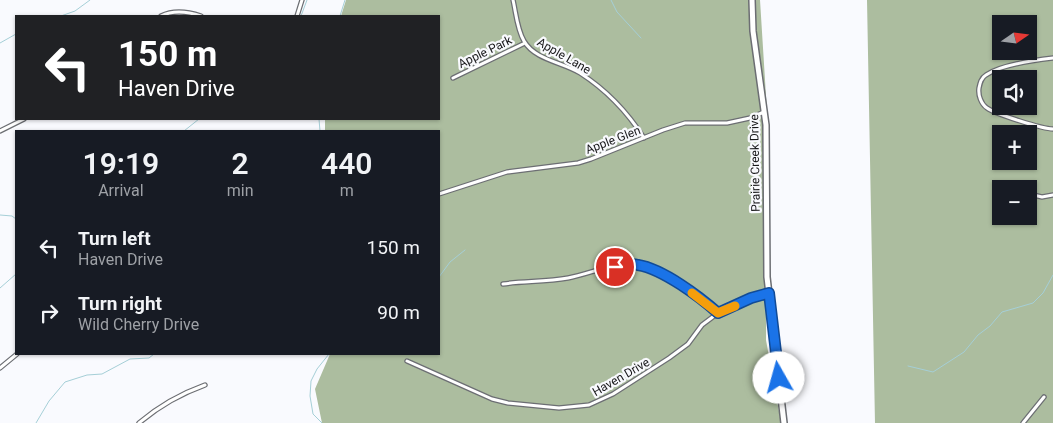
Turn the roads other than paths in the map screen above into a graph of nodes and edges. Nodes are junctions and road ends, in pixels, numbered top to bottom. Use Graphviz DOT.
graph roads {
  1 [pos="302,0"];
  2 [pos="513,0"];
  3 [pos="752,0"];
  4 [pos="164,15"];
  5 [pos="199,15"];
  6 [pos="297,15"];
  7 [pos="525,43"];
  8 [pos="1053,58"];
  9 [pos="453,78"];
  10 [pos="764,111"];
  11 [pos="22,120"];
  12 [pos="1053,129"];
  13 [pos="0,131"];
  14 [pos="644,138"];
  15 [pos="440,194"];
  16 [pos="1037,196"];
  17 [pos="1053,196"];
  18 [pos="503,284"];
  19 [pos="769,293"];
  20 [pos="718,313"];
  21 [pos="16,355"];
  22 [pos="407,361"];
  23 [pos="0,368"];
  24 [pos="204,385"];
  25 [pos="1044,397"];
  26 [pos="139,423"];
  27 [pos="784,423"];
  28 [pos="1023,423"];
  1 -- 6 [label="street"];
  2 -- 7 [label="street, Apple Lane"];
  3 -- 10 [label="main road, Prairie Creek Drive"];
  4 -- 5 [label="street"];
  7 -- 9 [label="street, Apple Park"];
  7 -- 14 [label="street, Apple Lane"];
  8 -- 12 [label="street"];
  10 -- 14 [label="street, Apple Glen"];
  10 -- 19 [label="main road, Prairie Creek Drive"];
  11 -- 13 [label="street"];
  14 -- 15 [label="street, Apple Glen"];
  16 -- 17 [label="street"];
  18 -- 20 [label="street"];
  19 -- 20 [label="street, Haven Drive"];
  19 -- 27 [label="main road, Prairie Creek Drive"];
  20 -- 22 [label="street, Haven Drive"];
  21 -- 23 [label="street"];
  24 -- 26 [label="street"];
  25 -- 28 [label="street"];
}
